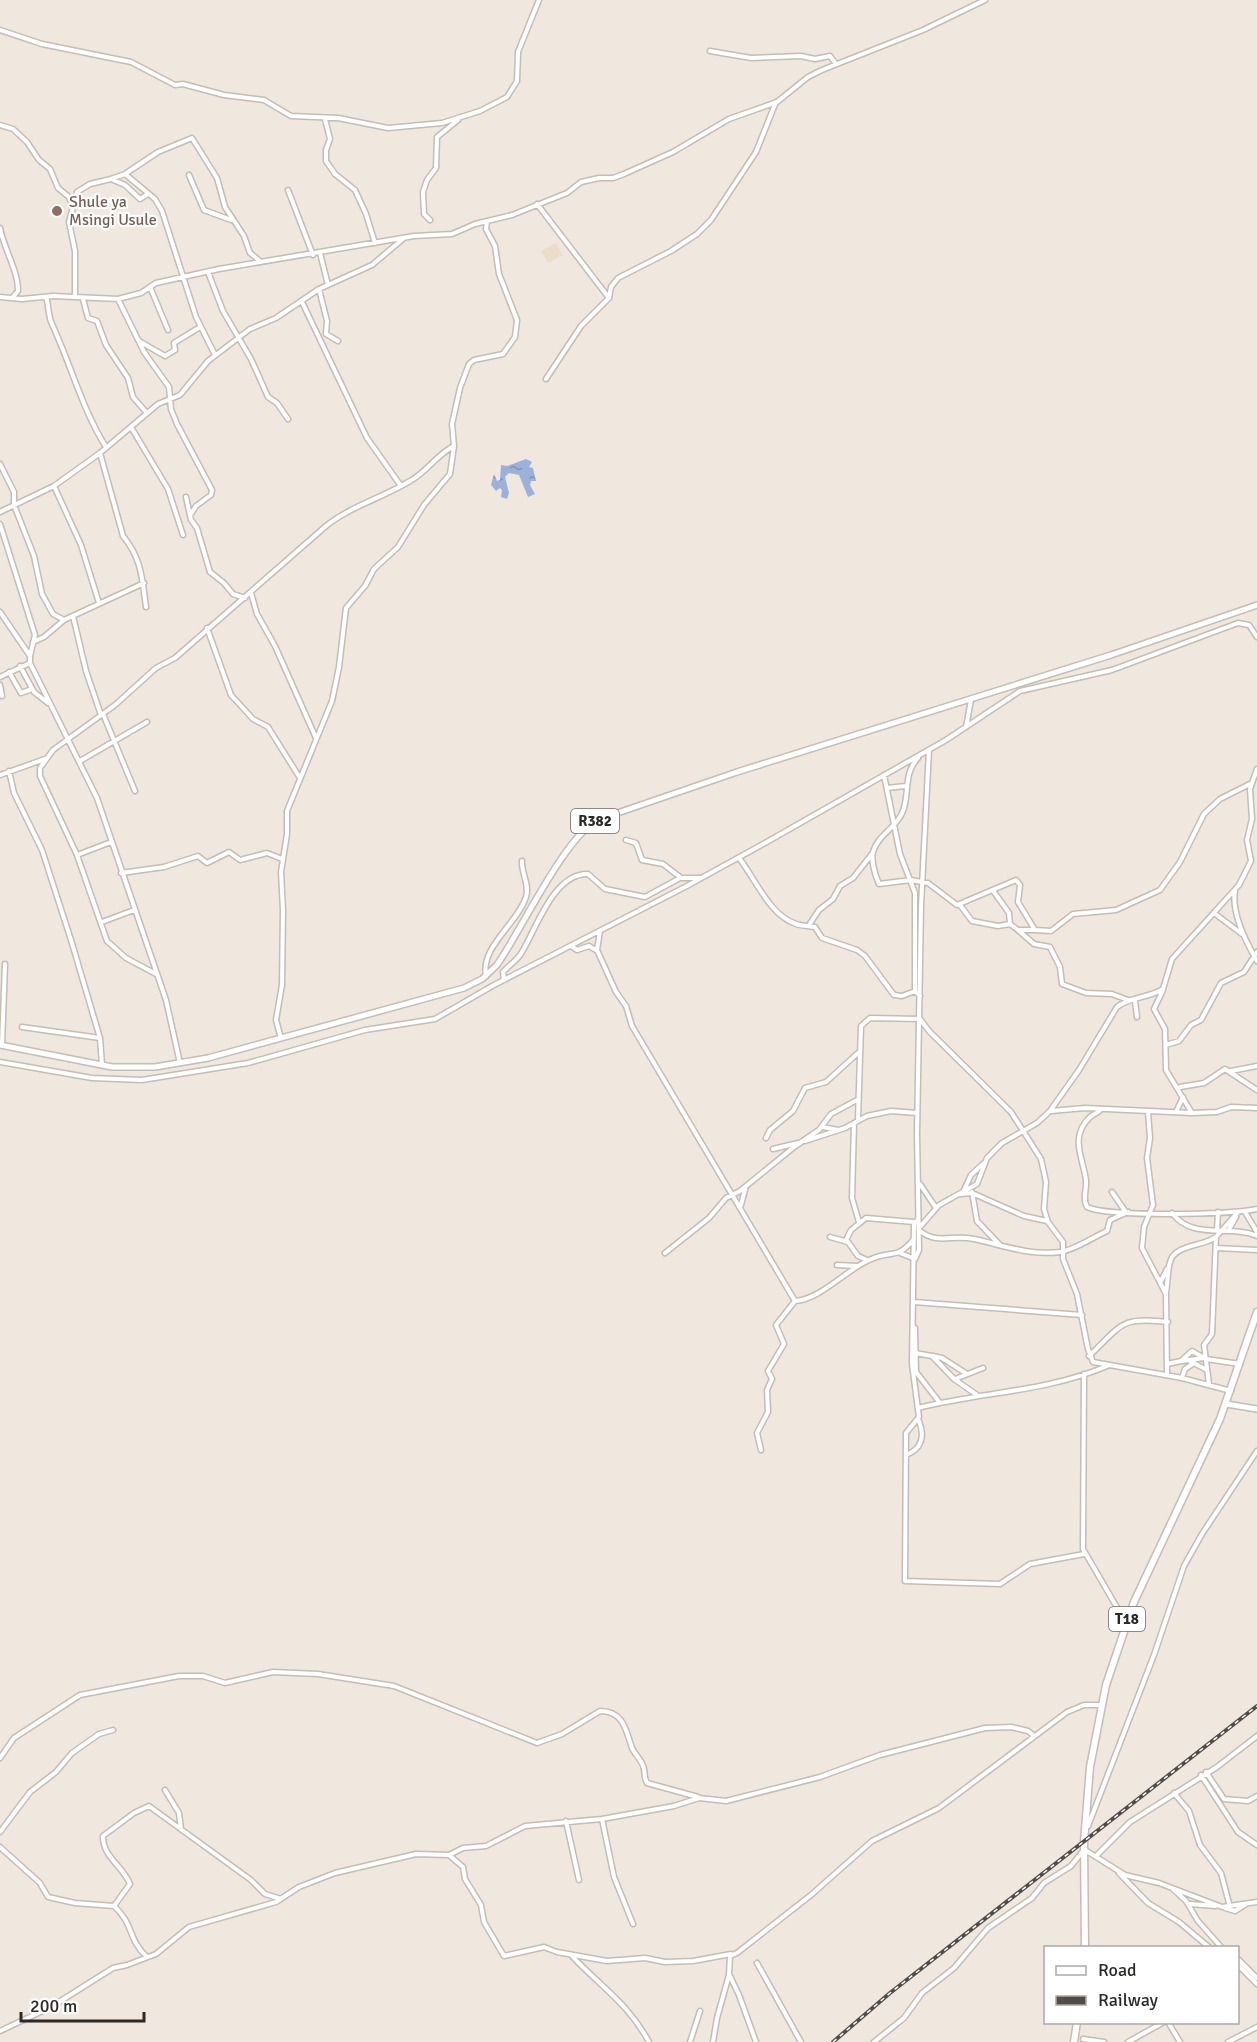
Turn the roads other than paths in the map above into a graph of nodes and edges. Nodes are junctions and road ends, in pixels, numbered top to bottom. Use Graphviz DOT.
graph roads {
  1 [pos="539,0"];
  2 [pos="986,0"];
  3 [pos="0,30"];
  4 [pos="710,51"];
  5 [pos="836,64"];
  6 [pos="777,102"];
  7 [pos="461,117"];
  8 [pos="325,119"];
  9 [pos="0,125"];
  10 [pos="125,174"];
  11 [pos="189,175"];
  12 [pos="111,179"];
  13 [pos="288,190"];
  14 [pos="148,194"];
  15 [pos="537,204"];
  16 [pos="72,206"];
  17 [pos="232,220"];
  18 [pos="430,220"];
  19 [pos="487,221"];
  20 [pos="0,228"];
  21 [pos="405,238"];
  22 [pos="375,243"];
  23 [pos="320,253"];
  24 [pos="313,255"];
  25 [pos="261,261"];
  26 [pos="208,272"];
  27 [pos="185,278"];
  28 [pos="328,285"];
  29 [pos="150,287"];
  30 [pos="319,289"];
  31 [pos="0,297"];
  32 [pos="46,297"];
  33 [pos="75,297"];
  34 [pos="12,298"];
  35 [pos="609,298"];
  36 [pos="118,299"];
  37 [pos="83,300"];
  38 [pos="302,302"];
  39 [pos="200,327"];
  40 [pos="168,330"];
  41 [pos="238,339"];
  42 [pos="138,340"];
  43 [pos="338,341"];
  44 [pos="215,355"];
  45 [pos="546,379"];
  46 [pos="171,400"];
  47 [pos="146,412"];
  48 [pos="288,419"];
  49 [pos="130,428"];
  50 [pos="454,446"];
  51 [pos="106,447"];
  52 [pos="100,453"];
  53 [pos="0,464"];
  54 [pos="54,486"];
  55 [pos="401,486"];
  56 [pos="186,497"];
  57 [pos="14,505"];
  58 [pos="0,512"];
  59 [pos="190,514"];
  60 [pos="0,524"];
  61 [pos="183,535"];
  62 [pos="144,583"];
  63 [pos="251,592"];
  64 [pos="244,598"];
  65 [pos="99,603"];
  66 [pos="1256,604"];
  67 [pos="146,607"];
  68 [pos="0,612"];
  69 [pos="73,616"];
  70 [pos="64,620"];
  71 [pos="207,628"];
  72 [pos="1257,637"];
  73 [pos="33,642"];
  74 [pos="30,656"];
  75 [pos="30,663"];
  76 [pos="20,666"];
  77 [pos="9,672"];
  78 [pos="0,677"];
  79 [pos="0,685"];
  80 [pos="32,689"];
  81 [pos="2,696"];
  82 [pos="971,699"];
  83 [pos="49,704"];
  84 [pos="102,714"];
  85 [pos="147,722"];
  86 [pos="966,727"];
  87 [pos="316,738"];
  88 [pos="67,739"];
  89 [pos="115,742"];
  90 [pos="929,750"];
  91 [pos="921,754"];
  92 [pos="46,759"];
  93 [pos="80,761"];
  94 [pos="1257,769"];
  95 [pos="9,771"];
  96 [pos="0,775"];
  97 [pos="884,775"];
  98 [pos="300,778"];
  99 [pos="1250,784"];
  100 [pos="906,786"];
  101 [pos="887,788"];
  102 [pos="135,791"];
  103 [pos="895,824"];
  104 [pos="626,840"];
  105 [pos="111,842"];
  106 [pos="873,853"];
  107 [pos="77,855"];
  108 [pos="739,858"];
  109 [pos="282,859"];
  110 [pos="522,861"];
  111 [pos="121,873"];
  112 [pos="680,878"];
  113 [pos="702,878"];
  114 [pos="911,880"];
  115 [pos="922,881"];
  116 [pos="1239,885"];
  117 [pos="994,892"];
  118 [pos="960,905"];
  119 [pos="134,910"];
  120 [pos="1214,913"];
  121 [pos="102,922"];
  122 [pos="1010,924"];
  123 [pos="809,926"];
  124 [pos="600,930"];
  125 [pos="1018,930"];
  126 [pos="1035,930"];
  127 [pos="1244,935"];
  128 [pos="571,946"];
  129 [pos="597,950"];
  130 [pos="1256,956"];
  131 [pos="5,964"];
  132 [pos="156,974"];
  133 [pos="486,976"];
  134 [pos="504,980"];
  135 [pos="1163,989"];
  136 [pos="915,991"];
  137 [pos="921,997"];
  138 [pos="1129,1001"];
  139 [pos="1135,1001"];
  140 [pos="1137,1017"];
  141 [pos="920,1019"];
  142 [pos="1,1023"];
  143 [pos="22,1027"];
  144 [pos="100,1038"];
  145 [pos="282,1039"];
  146 [pos="1,1045"];
  147 [pos="1166,1045"];
  148 [pos="858,1052"];
  149 [pos="0,1062"];
  150 [pos="180,1064"];
  151 [pos="102,1065"];
  152 [pos="1257,1066"];
  153 [pos="1231,1071"];
  154 [pos="1179,1087"];
  155 [pos="1186,1088"];
  156 [pos="1257,1090"];
  157 [pos="1183,1094"];
  158 [pos="858,1100"];
  159 [pos="1257,1108"];
  160 [pos="1101,1109"];
  161 [pos="1050,1111"];
  162 [pos="1148,1112"];
  163 [pos="1176,1112"];
  164 [pos="917,1113"];
  165 [pos="1192,1113"];
  166 [pos="856,1121"];
  167 [pos="823,1127"];
  168 [pos="1022,1130"];
  169 [pos="839,1131"];
  170 [pos="766,1138"];
  171 [pos="800,1143"];
  172 [pos="773,1149"];
  173 [pos="984,1162"];
  174 [pos="918,1181"];
  175 [pos="746,1185"];
  176 [pos="964,1191"];
  177 [pos="971,1191"];
  178 [pos="1112,1192"];
  179 [pos="732,1194"];
  180 [pos="957,1194"];
  181 [pos="740,1205"];
  182 [pos="936,1208"];
  183 [pos="1257,1209"];
  184 [pos="1126,1211"];
  185 [pos="1218,1212"];
  186 [pos="1245,1212"];
  187 [pos="1152,1213"];
  188 [pos="1172,1213"];
  189 [pos="1237,1214"];
  190 [pos="916,1221"];
  191 [pos="859,1222"];
  192 [pos="1048,1222"];
  193 [pos="919,1229"];
  194 [pos="1228,1231"];
  195 [pos="1257,1232"];
  196 [pos="1218,1233"];
  197 [pos="927,1236"];
  198 [pos="1257,1236"];
  199 [pos="830,1237"];
  200 [pos="916,1239"];
  201 [pos="846,1240"];
  202 [pos="999,1245"];
  203 [pos="1216,1248"];
  204 [pos="1257,1250"];
  205 [pos="1063,1252"];
  206 [pos="665,1253"];
  207 [pos="900,1253"];
  208 [pos="915,1259"];
  209 [pos="867,1260"];
  210 [pos="1169,1263"];
  211 [pos="837,1265"];
  212 [pos="858,1266"];
  213 [pos="1161,1281"];
  214 [pos="1166,1294"];
  215 [pos="795,1301"];
  216 [pos="914,1302"];
  217 [pos="1257,1312"];
  218 [pos="1082,1315"];
  219 [pos="913,1319"];
  220 [pos="1168,1322"];
  221 [pos="915,1353"];
  222 [pos="932,1356"];
  223 [pos="1089,1356"];
  224 [pos="1205,1358"];
  225 [pos="1188,1359"];
  226 [pos="1181,1361"];
  227 [pos="1195,1363"];
  228 [pos="1167,1364"];
  229 [pos="1241,1364"];
  230 [pos="1108,1366"];
  231 [pos="982,1368"];
  232 [pos="1207,1370"];
  233 [pos="967,1374"];
  234 [pos="1084,1374"];
  235 [pos="1167,1375"];
  236 [pos="1182,1378"];
  237 [pos="954,1379"];
  238 [pos="1209,1384"];
  239 [pos="1231,1391"];
  240 [pos="978,1396"];
  241 [pos="940,1403"];
  242 [pos="1226,1404"];
  243 [pos="918,1408"];
  244 [pos="1257,1409"];
  245 [pos="919,1420"];
  246 [pos="761,1450"];
  247 [pos="1257,1451"];
  248 [pos="906,1455"];
  249 [pos="1084,1554"];
  250 [pos="1126,1623"];
  251 [pos="1101,1705"];
  252 [pos="112,1730"];
  253 [pos="1033,1735"];
  254 [pos="1257,1736"];
  255 [pos="0,1758"];
  256 [pos="1206,1772"];
  257 [pos="1201,1775"];
  258 [pos="165,1791"];
  259 [pos="1174,1793"];
  260 [pos="1257,1796"];
  261 [pos="699,1797"];
  262 [pos="602,1819"];
  263 [pos="566,1821"];
  264 [pos="181,1829"];
  265 [pos="0,1832"];
  266 [pos="1085,1832"];
  267 [pos="1257,1845"];
  268 [pos="0,1847"];
  269 [pos="1085,1849"];
  270 [pos="449,1854"];
  271 [pos="1096,1857"];
  272 [pos="1116,1870"];
  273 [pos="579,1880"];
  274 [pos="1170,1887"];
  275 [pos="282,1899"];
  276 [pos="1257,1902"];
  277 [pos="1189,1904"];
  278 [pos="1246,1904"];
  279 [pos="114,1906"];
  280 [pos="1221,1906"];
  281 [pos="1230,1907"];
  282 [pos="1257,1908"];
  283 [pos="633,1924"];
  284 [pos="1085,1946"];
  285 [pos="1209,1946"];
  286 [pos="1221,1946"];
  287 [pos="737,1953"];
  288 [pos="572,1955"];
  289 [pos="147,1957"];
  290 [pos="1239,1960"];
  291 [pos="757,1963"];
  292 [pos="1239,1966"];
  293 [pos="729,1975"];
  294 [pos="1256,1981"];
  295 [pos="700,2011"];
  296 [pos="1077,2024"];
  297 [pos="1162,2024"];
  298 [pos="1167,2024"];
  299 [pos="1257,2027"];
  300 [pos="0,2031"];
  301 [pos="1083,2039"];
  302 [pos="649,2042"];
  303 [pos="690,2042"];
  304 [pos="713,2042"];
  305 [pos="756,2042"];
  306 [pos="801,2042"];
  307 [pos="874,2042"];
  308 [pos="1074,2042"];
  309 [pos="1104,2042"];
  310 [pos="1128,2042"];
  311 [pos="1180,2042"];
  312 [pos="1228,2042"];
  1 -- 7 [label="street"];
  2 -- 5 [label="street"];
  3 -- 8 [label="street"];
  4 -- 5 [label="street"];
  5 -- 6 [label="street"];
  6 -- 15 [label="street"];
  6 -- 35 [label="street"];
  7 -- 8 [label="street"];
  7 -- 18 [label="street"];
  8 -- 22 [label="street"];
  9 -- 16 [label="street"];
  10 -- 12 [label="street"];
  10 -- 14 [label="street"];
  10 -- 17 [label="street"];
  11 -- 17 [label="street"];
  12 -- 14 [label="street"];
  12 -- 16 [label="street"];
  13 -- 24 [label="street"];
  14 -- 27 [label="street"];
  15 -- 19 [label="street"];
  15 -- 35 [label="street"];
  16 -- 33 [label="street"];
  17 -- 25 [label="street"];
  19 -- 21 [label="street"];
  19 -- 50 [label="street"];
  20 -- 34 [label="street"];
  21 -- 22 [label="street"];
  21 -- 28 [label="street"];
  22 -- 23 [label="street"];
  23 -- 24 [label="street"];
  23 -- 28 [label="street"];
  24 -- 25 [label="street"];
  25 -- 26 [label="street"];
  26 -- 27 [label="street"];
  26 -- 41 [label="street"];
  27 -- 29 [label="street"];
  27 -- 39 [label="street"];
  28 -- 30 [label="street"];
  29 -- 36 [label="street"];
  29 -- 40 [label="street"];
  30 -- 38 [label="street"];
  30 -- 43 [label="street"];
  31 -- 34 [label="street"];
  32 -- 33 [label="street"];
  32 -- 34 [label="street"];
  32 -- 51 [label="street"];
  33 -- 37 [label="street"];
  35 -- 45 [label="street"];
  36 -- 37 [label="street"];
  36 -- 42 [label="street"];
  37 -- 47 [label="street"];
  38 -- 41 [label="street"];
  38 -- 55 [label="street"];
  39 -- 42 [label="street"];
  39 -- 44 [label="street"];
  41 -- 44 [label="street"];
  41 -- 48 [label="street"];
  42 -- 46 [label="street"];
  44 -- 46 [label="street"];
  46 -- 47 [label="street"];
  46 -- 59 [label="street"];
  47 -- 49 [label="street"];
  49 -- 51 [label="street"];
  49 -- 61 [label="street"];
  50 -- 55 [label="street"];
  50 -- 87 [label="street"];
  51 -- 52 [label="street"];
  52 -- 54 [label="street"];
  52 -- 62 [label="street"];
  53 -- 57 [label="street"];
  54 -- 57 [label="street"];
  54 -- 65 [label="street"];
  55 -- 63 [label="street"];
  56 -- 59 [label="street"];
  57 -- 58 [label="street"];
  57 -- 70 [label="street"];
  59 -- 64 [label="street"];
  60 -- 73 [label="street"];
  62 -- 65 [label="street"];
  62 -- 67 [label="street"];
  63 -- 64 [label="street"];
  63 -- 87 [label="street"];
  64 -- 71 [label="street"];
  65 -- 69 [label="street"];
  66 -- 82 [label="main road, R382"];
  68 -- 74 [label="street"];
  69 -- 70 [label="street"];
  69 -- 84 [label="street"];
  70 -- 73 [label="street"];
  71 -- 84 [label="street"];
  71 -- 98 [label="street"];
  72 -- 86 [label="street"];
  73 -- 74 [label="street"];
  74 -- 75 [label="street"];
  75 -- 76 [label="street"];
  75 -- 83 [label="street"];
  76 -- 77 [label="street"];
  76 -- 80 [label="street"];
  77 -- 78 [label="street"];
  77 -- 80 [label="street"];
  79 -- 81 [label="street"];
  80 -- 83 [label="street"];
  82 -- 86 [label="street"];
  82 -- 133 [label="main road, R382"];
  83 -- 88 [label="street"];
  84 -- 88 [label="street"];
  84 -- 89 [label="street"];
  85 -- 89 [label="street"];
  86 -- 90 [label="street"];
  87 -- 98 [label="street"];
  88 -- 92 [label="street"];
  88 -- 93 [label="street"];
  89 -- 93 [label="street"];
  89 -- 102 [label="street"];
  90 -- 91 [label="street"];
  90 -- 115 [label="street"];
  91 -- 97 [label="street"];
  91 -- 100 [label="street"];
  92 -- 95 [label="street"];
  92 -- 107 [label="street"];
  93 -- 105 [label="street"];
  94 -- 99 [label="street"];
  95 -- 96 [label="street"];
  95 -- 144 [label="street"];
  97 -- 101 [label="street"];
  97 -- 108 [label="street"];
  98 -- 109 [label="street"];
  99 -- 116 [label="street"];
  99 -- 126 [label="street"];
  100 -- 101 [label="street"];
  100 -- 103 [label="street"];
  101 -- 103 [label="street"];
  103 -- 106 [label="street"];
  103 -- 114 [label="street"];
  104 -- 112 [label="street"];
  105 -- 107 [label="street"];
  105 -- 111 [label="street"];
  106 -- 114 [label="street"];
  106 -- 123 [label="street"];
  107 -- 121 [label="street"];
  108 -- 113 [label="street"];
  108 -- 123 [label="street"];
  109 -- 111 [label="street"];
  109 -- 145 [label="street"];
  110 -- 133 [label="street"];
  111 -- 119 [label="street"];
  112 -- 113 [label="street"];
  112 -- 134 [label="street"];
  113 -- 124 [label="street"];
  114 -- 115 [label="street"];
  114 -- 136 [label="street"];
  115 -- 118 [label="street"];
  115 -- 137 [label="street"];
  116 -- 120 [label="street"];
  116 -- 127 [label="street"];
  117 -- 118 [label="street"];
  117 -- 122 [label="street"];
  117 -- 126 [label="street"];
  118 -- 122 [label="street"];
  119 -- 121 [label="street"];
  119 -- 132 [label="street"];
  120 -- 127 [label="street"];
  120 -- 135 [label="street"];
  121 -- 132 [label="street"];
  122 -- 125 [label="street"];
  123 -- 136 [label="street"];
  124 -- 128 [label="street"];
  124 -- 129 [label="street"];
  125 -- 126 [label="street"];
  125 -- 138 [label="street"];
  127 -- 130 [label="street"];
  128 -- 129 [label="street"];
  128 -- 134 [label="street"];
  129 -- 179 [label="street"];
  130 -- 147 [label="street"];
  131 -- 142 [label="street"];
  132 -- 150 [label="street"];
  133 -- 145 [label="main road, R382"];
  134 -- 149 [label="street"];
  135 -- 139 [label="street"];
  135 -- 147 [label="street"];
  136 -- 137 [label="street"];
  137 -- 141 [label="street"];
  138 -- 139 [label="street"];
  138 -- 161 [label="street"];
  139 -- 140 [label="street"];
  141 -- 148 [label="street"];
  141 -- 164 [label="street"];
  141 -- 168 [label="street"];
  142 -- 146 [label="street"];
  143 -- 144 [label="street"];
  144 -- 151 [label="street"];
  145 -- 150 [label="main road, R382"];
  146 -- 151 [label="main road, R382"];
  147 -- 154 [label="street"];
  148 -- 158 [label="street"];
  148 -- 170 [label="street"];
  150 -- 151 [label="main road, R382"];
  152 -- 153 [label="street"];
  153 -- 155 [label="street"];
  153 -- 156 [label="street"];
  154 -- 155 [label="street"];
  154 -- 157 [label="street"];
  155 -- 157 [label="street"];
  157 -- 163 [label="street"];
  157 -- 165 [label="street"];
  158 -- 166 [label="street"];
  158 -- 167 [label="street"];
  159 -- 165 [label="street"];
  160 -- 161 [label="street"];
  160 -- 162 [label="street"];
  160 -- 184 [label="street"];
  161 -- 168 [label="street"];
  162 -- 163 [label="street"];
  162 -- 187 [label="street"];
  163 -- 165 [label="street"];
  164 -- 166 [label="street"];
  164 -- 174 [label="street"];
  166 -- 169 [label="street"];
  166 -- 191 [label="street"];
  167 -- 169 [label="street"];
  167 -- 171 [label="street"];
  168 -- 173 [label="street"];
  168 -- 192 [label="street"];
  169 -- 171 [label="street"];
  171 -- 172 [label="street"];
  171 -- 175 [label="street"];
  173 -- 176 [label="street"];
  173 -- 177 [label="street"];
  174 -- 182 [label="street"];
  174 -- 190 [label="street"];
  175 -- 179 [label="street"];
  175 -- 181 [label="street"];
  176 -- 177 [label="street"];
  176 -- 180 [label="street"];
  177 -- 180 [label="street"];
  177 -- 192 [label="street"];
  177 -- 202 [label="street"];
  178 -- 184 [label="street"];
  179 -- 181 [label="street"];
  179 -- 206 [label="street"];
  180 -- 182 [label="street"];
  181 -- 215 [label="street"];
  182 -- 193 [label="street"];
  183 -- 186 [label="street"];
  184 -- 187 [label="street"];
  184 -- 205 [label="street"];
  185 -- 188 [label="street"];
  185 -- 189 [label="street"];
  185 -- 196 [label="street"];
  186 -- 189 [label="street"];
  186 -- 195 [label="street"];
  187 -- 188 [label="street"];
  187 -- 213 [label="street"];
  188 -- 196 [label="street"];
  189 -- 194 [label="street"];
  189 -- 196 [label="street"];
  190 -- 191 [label="street"];
  190 -- 193 [label="street"];
  190 -- 200 [label="street"];
  191 -- 201 [label="street"];
  192 -- 205 [label="street"];
  193 -- 197 [label="street"];
  193 -- 200 [label="street"];
  194 -- 196 [label="street"];
  194 -- 198 [label="street"];
  196 -- 203 [label="street"];
  196 -- 210 [label="street"];
  197 -- 200 [label="street"];
  197 -- 202 [label="street"];
  199 -- 201 [label="street"];
  200 -- 207 [label="street"];
  200 -- 208 [label="street"];
  201 -- 209 [label="street"];
  202 -- 205 [label="street"];
  203 -- 204 [label="street"];
  203 -- 224 [label="street"];
  205 -- 218 [label="street"];
  207 -- 208 [label="street"];
  207 -- 209 [label="street"];
  208 -- 216 [label="street"];
  209 -- 212 [label="street"];
  210 -- 213 [label="street"];
  210 -- 214 [label="street"];
  211 -- 212 [label="street"];
  212 -- 215 [label="street"];
  213 -- 214 [label="street"];
  214 -- 220 [label="street"];
  215 -- 246 [label="street"];
  216 -- 218 [label="street"];
  216 -- 219 [label="street"];
  217 -- 229 [label="highway, T18"];
  218 -- 223 [label="street"];
  219 -- 221 [label="street"];
  219 -- 243 [label="street"];
  220 -- 223 [label="street"];
  220 -- 228 [label="street"];
  221 -- 222 [label="street"];
  221 -- 241 [label="street"];
  222 -- 233 [label="street"];
  222 -- 237 [label="street"];
  223 -- 230 [label="street"];
  224 -- 225 [label="street"];
  224 -- 226 [label="street"];
  224 -- 229 [label="street"];
  224 -- 232 [label="street"];
  225 -- 226 [label="street"];
  225 -- 227 [label="street"];
  226 -- 228 [label="street"];
  227 -- 232 [label="street"];
  227 -- 236 [label="street"];
  228 -- 235 [label="street"];
  229 -- 239 [label="highway, T18"];
  230 -- 234 [label="street"];
  230 -- 235 [label="street"];
  231 -- 233 [label="street"];
  232 -- 238 [label="street"];
  233 -- 237 [label="street"];
  234 -- 240 [label="street"];
  234 -- 249 [label="street"];
  235 -- 236 [label="street"];
  236 -- 238 [label="street"];
  237 -- 240 [label="street"];
  238 -- 239 [label="street"];
  239 -- 242 [label="highway, T18"];
  240 -- 241 [label="street"];
  241 -- 243 [label="street"];
  242 -- 244 [label="main road"];
  242 -- 250 [label="highway, T18"];
  243 -- 245 [label="street"];
  245 -- 248 [label="street"];
  245 -- 248 [label="street"];
  247 -- 266 [label="street"];
  248 -- 249 [label="street"];
  249 -- 250 [label="street"];
  250 -- 251 [label="highway, T18"];
  251 -- 253 [label="street"];
  251 -- 266 [label="highway, T18"];
  252 -- 265 [label="street"];
  253 -- 261 [label="street"];
  253 -- 287 [label="street"];
  254 -- 256 [label="street"];
  255 -- 261 [label="street"];
  256 -- 257 [label="street"];
  256 -- 260 [label="street"];
  257 -- 259 [label="street"];
  257 -- 267 [label="street"];
  258 -- 264 [label="street"];
  259 -- 271 [label="street"];
  259 -- 281 [label="street"];
  261 -- 262 [label="street"];
  262 -- 263 [label="street"];
  262 -- 283 [label="street"];
  263 -- 270 [label="street"];
  263 -- 273 [label="street"];
  264 -- 275 [label="street"];
  264 -- 279 [label="street"];
  266 -- 269 [label="highway, T18"];
  268 -- 279 [label="street"];
  269 -- 271 [label="street"];
  269 -- 284 [label="highway, T18"];
  269 -- 307 [label="street"];
  270 -- 275 [label="street"];
  270 -- 288 [label="street"];
  271 -- 272 [label="street"];
  272 -- 274 [label="street"];
  272 -- 285 [label="street"];
  274 -- 277 [label="street"];
  274 -- 280 [label="street"];
  275 -- 289 [label="street"];
  276 -- 278 [label="street"];
  277 -- 280 [label="street"];
  277 -- 286 [label="street"];
  278 -- 280 [label="street"];
  278 -- 281 [label="street"];
  278 -- 282 [label="street"];
  279 -- 289 [label="street"];
  280 -- 281 [label="street"];
  287 -- 288 [label="street"];
  287 -- 293 [label="street"];
  288 -- 302 [label="street"];
  289 -- 300 [label="street"];
  290 -- 294 [label="street"];
  291 -- 306 [label="street"];
  292 -- 294 [label="street"];
  293 -- 304 [label="street"];
  293 -- 305 [label="street"];
  295 -- 303 [label="street"];
  296 -- 308 [label="highway"];
  297 -- 310 [label="street"];
  298 -- 311 [label="street"];
  299 -- 312 [label="street"];
  301 -- 309 [label="street"];
}
